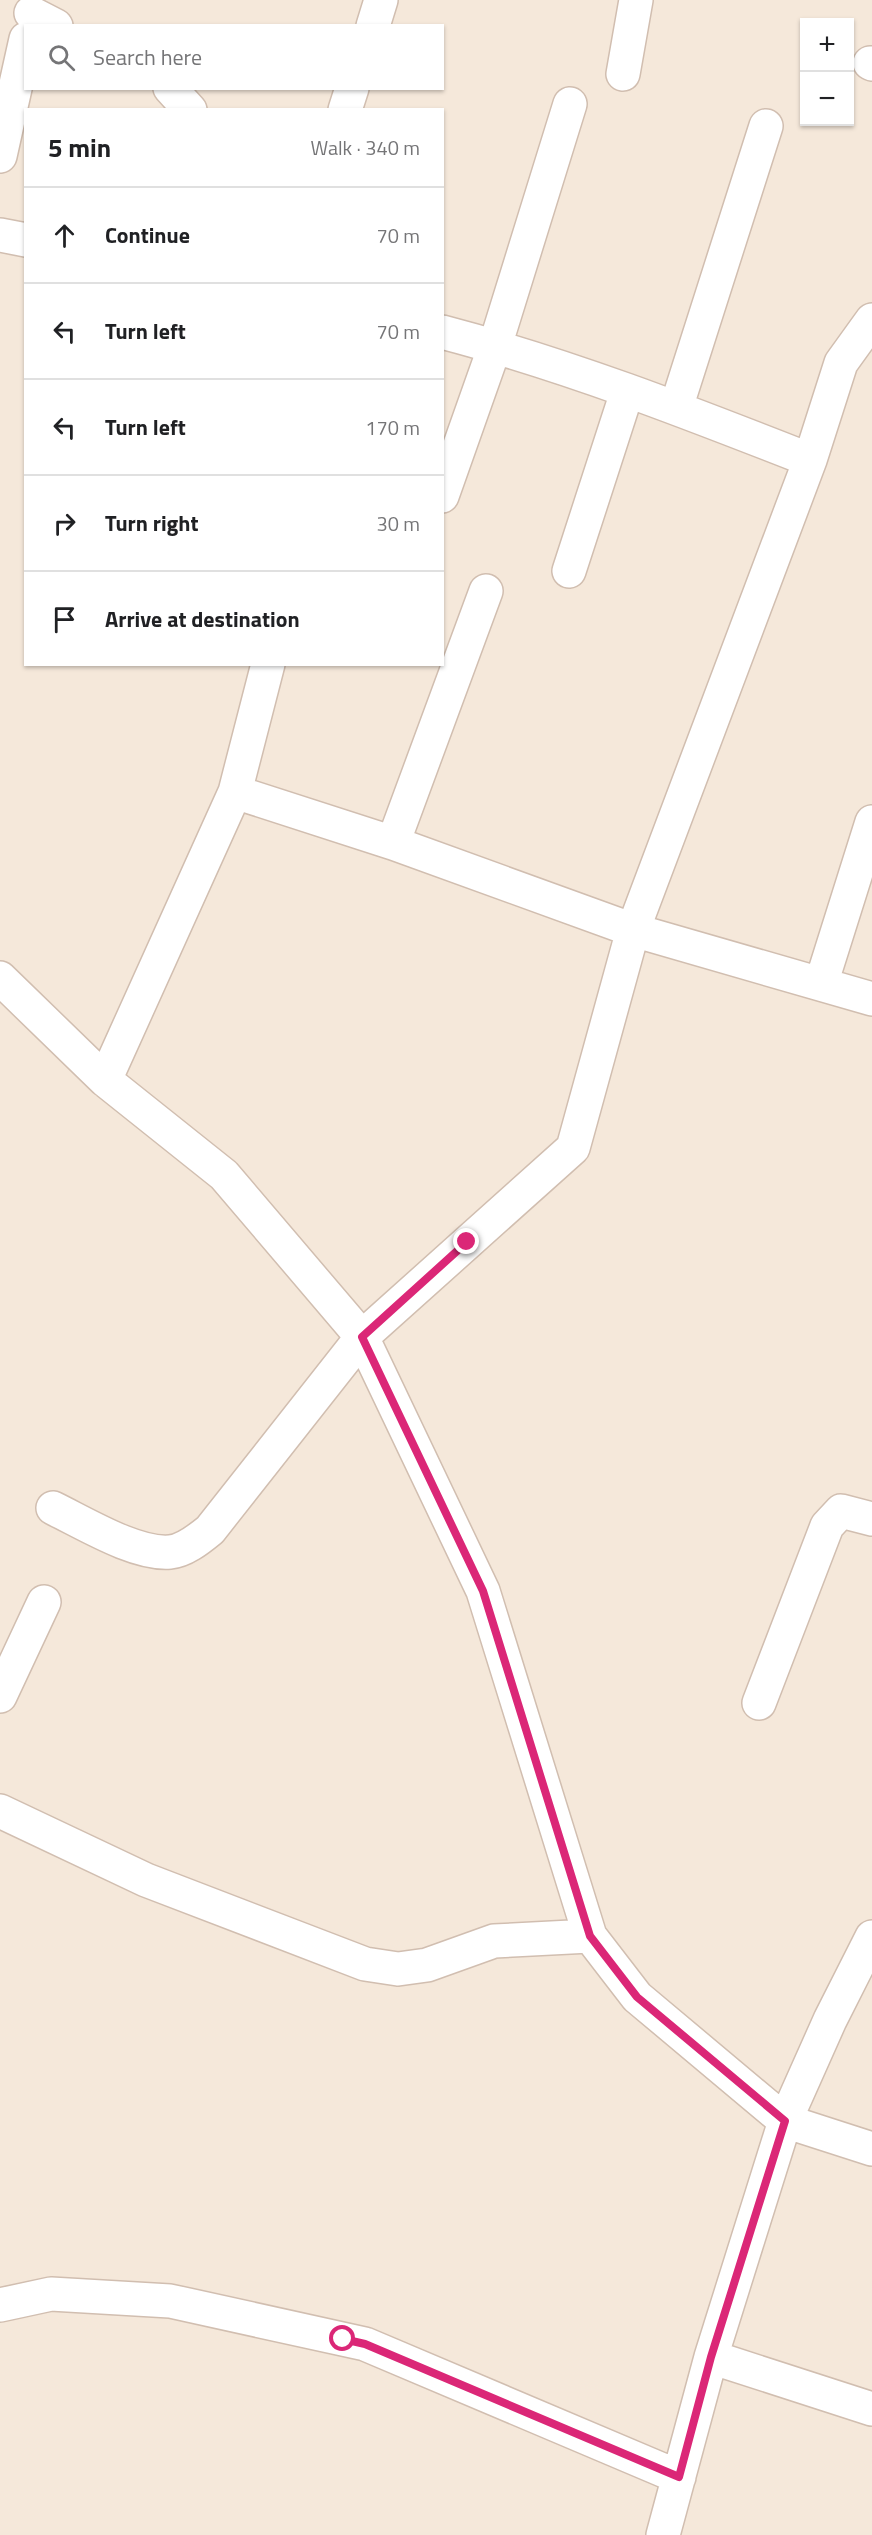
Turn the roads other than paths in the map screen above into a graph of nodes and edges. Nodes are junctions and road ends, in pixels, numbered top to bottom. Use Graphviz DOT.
graph roads {
  1 [pos="381,0"];
  2 [pos="636,0"];
  3 [pos="374,24"];
  4 [pos="24,63"];
  5 [pos="623,74"];
  6 [pos="172,90"];
  7 [pos="351,90"];
  8 [pos="570,104"];
  9 [pos="188,108"];
  10 [pos="346,108"];
  11 [pos="766,126"];
  12 [pos="0,156"];
  13 [pos="0,235"];
  14 [pos="24,240"];
  15 [pos="872,320"];
  16 [pos="444,333"];
  17 [pos="495,346"];
  18 [pos="627,392"];
  19 [pos="676,408"];
  20 [pos="810,460"];
  21 [pos="444,490"];
  22 [pos="569,571"];
  23 [pos="486,591"];
  24 [pos="268,666"];
  25 [pos="236,792"];
  26 [pos="872,822"];
  27 [pos="393,843"];
  28 [pos="633,930"];
  29 [pos="0,978"];
  30 [pos="821,984"];
  31 [pos="872,999"];
  32 [pos="105,1080"];
  33 [pos="362,1337"];
  34 [pos="53,1508"];
  35 [pos="872,1519"];
  36 [pos="44,1602"];
  37 [pos="0,1696"];
  38 [pos="759,1703"];
  39 [pos="0,1811"];
  40 [pos="590,1936"];
  41 [pos="872,1937"];
  42 [pos="785,2121"];
  43 [pos="872,2149"];
  44 [pos="0,2305"];
  45 [pos="711,2357"];
  46 [pos="872,2409"];
  47 [pos="679,2477"];
  48 [pos="663,2535"];
  1 -- 3 [label="street"];
  2 -- 5 [label="street"];
  4 -- 12 [label="street"];
  6 -- 9 [label="street"];
  7 -- 10 [label="street"];
  8 -- 17 [label="street"];
  11 -- 19 [label="street"];
  13 -- 14 [label="street"];
  15 -- 20 [label="street"];
  16 -- 17 [label="street"];
  17 -- 18 [label="street"];
  17 -- 21 [label="street"];
  18 -- 19 [label="street"];
  18 -- 22 [label="street"];
  19 -- 20 [label="street"];
  20 -- 28 [label="street"];
  23 -- 27 [label="street"];
  24 -- 25 [label="street"];
  25 -- 27 [label="street"];
  25 -- 32 [label="street"];
  26 -- 30 [label="street"];
  27 -- 28 [label="street"];
  28 -- 30 [label="street"];
  28 -- 33 [label="street"];
  29 -- 32 [label="street"];
  30 -- 31 [label="street"];
  32 -- 33 [label="street"];
  33 -- 34 [label="street"];
  33 -- 40 [label="street"];
  35 -- 38 [label="street"];
  36 -- 37 [label="street"];
  39 -- 40 [label="street"];
  40 -- 42 [label="street"];
  41 -- 42 [label="street"];
  42 -- 43 [label="street"];
  42 -- 45 [label="street"];
  44 -- 47 [label="street"];
  45 -- 46 [label="street"];
  45 -- 47 [label="street"];
  47 -- 48 [label="street"];
}
